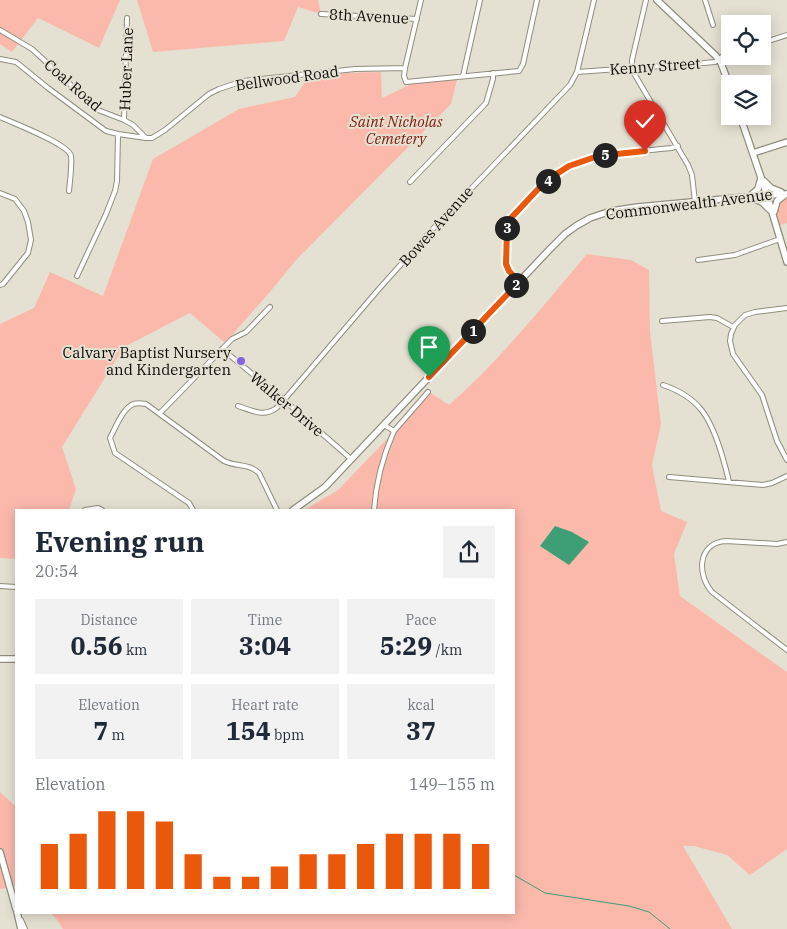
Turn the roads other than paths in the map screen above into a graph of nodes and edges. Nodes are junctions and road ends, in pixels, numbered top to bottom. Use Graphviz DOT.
graph roads {
  1 [pos="421,0"];
  2 [pos="480,0"];
  3 [pos="537,0"];
  4 [pos="594,0"];
  5 [pos="646,0"];
  6 [pos="657,0"];
  7 [pos="705,0"];
  8 [pos="321,14"];
  9 [pos="128,18"];
  10 [pos="417,19"];
  11 [pos="713,25"];
  12 [pos="0,30"];
  13 [pos="787,35"];
  14 [pos="771,40"];
  15 [pos="0,59"];
  16 [pos="719,59"];
  17 [pos="405,68"];
  18 [pos="632,68"];
  19 [pos="577,72"];
  20 [pos="493,73"];
  21 [pos="726,75"];
  22 [pos="462,76"];
  23 [pos="0,117"];
  24 [pos="124,120"];
  25 [pos="743,125"];
  26 [pos="118,134"];
  27 [pos="146,138"];
  28 [pos="787,142"];
  29 [pos="678,146"];
  30 [pos="753,153"];
  31 [pos="762,178"];
  32 [pos="410,182"];
  33 [pos="69,191"];
  34 [pos="0,193"];
  35 [pos="767,194"];
  36 [pos="786,194"];
  37 [pos="747,197"];
  38 [pos="695,202"];
  39 [pos="773,216"];
  40 [pos="780,239"];
  41 [pos="698,260"];
  42 [pos="787,262"];
  43 [pos="77,276"];
  44 [pos="519,282"];
  45 [pos="0,285"];
  46 [pos="270,307"];
  47 [pos="787,308"];
  48 [pos="662,322"];
  49 [pos="733,327"];
  50 [pos="222,349"];
  51 [pos="663,385"];
  52 [pos="428,392"];
  53 [pos="284,400"];
  54 [pos="238,406"];
  55 [pos="160,413"];
  56 [pos="384,425"];
  57 [pos="394,432"];
  58 [pos="351,459"];
  59 [pos="787,460"];
  60 [pos="787,476"];
  61 [pos="669,477"];
  62 [pos="729,482"];
  63 [pos="192,509"];
  64 [pos="277,509"];
  65 [pos="294,509"];
  66 [pos="374,509"];
  67 [pos="787,542"];
  68 [pos="0,586"];
  69 [pos="15,587"];
  70 [pos="787,650"];
  71 [pos="0,659"];
  72 [pos="15,659"];
  73 [pos="0,852"];
  74 [pos="15,905"];
  75 [pos="17,914"];
  76 [pos="18,914"];
  77 [pos="21,929"];
  78 [pos="25,929"];
  1 -- 10 [label="street"];
  2 -- 22 [label="street"];
  3 -- 20 [label="street"];
  4 -- 19 [label="street, Bowes Avenue"];
  5 -- 18 [label="street"];
  6 -- 16 [label="street"];
  7 -- 11 [label="street"];
  8 -- 10 [label="street, 8th Avenue"];
  9 -- 24 [label="street, Huber Lane"];
  10 -- 17 [label="street"];
  12 -- 24 [label="street, Coal Road"];
  13 -- 14 [label="street"];
  15 -- 26 [label="street"];
  16 -- 18 [label="street, Kenny Street"];
  16 -- 21 [label="street"];
  17 -- 22 [label="street"];
  17 -- 27 [label="street, Bellwood Road"];
  18 -- 19 [label="street, Kenny Street"];
  18 -- 29 [label="street"];
  19 -- 53 [label="street, Bowes Avenue"];
  20 -- 22 [label="street"];
  20 -- 32 [label="street"];
  23 -- 33 [label="street"];
  24 -- 27 [label="street, Coal Road"];
  25 -- 30 [label="street"];
  26 -- 27 [label="street"];
  26 -- 43 [label="street"];
  28 -- 30 [label="street"];
  29 -- 38 [label="street"];
  29 -- 44 [label="street"];
  30 -- 31 [label="street"];
  31 -- 35 [label="street"];
  31 -- 36 [label="street"];
  31 -- 37 [label="street"];
  34 -- 45 [label="street"];
  35 -- 36 [label="street, Commonwealth Avenue"];
  35 -- 37 [label="street, Commonwealth Avenue"];
  35 -- 39 [label="street"];
  36 -- 39 [label="street"];
  37 -- 38 [label="street, Commonwealth Avenue"];
  37 -- 39 [label="street"];
  38 -- 44 [label="street, Commonwealth Avenue"];
  39 -- 40 [label="street"];
  40 -- 41 [label="street"];
  40 -- 42 [label="street"];
  44 -- 56 [label="street, Commonwealth Avenue"];
  46 -- 50 [label="street"];
  47 -- 49 [label="street"];
  48 -- 49 [label="street"];
  49 -- 59 [label="street"];
  50 -- 53 [label="street, Walker Drive"];
  50 -- 55 [label="street"];
  51 -- 62 [label="street"];
  52 -- 57 [label="street"];
  53 -- 54 [label="street, Bowes Avenue"];
  53 -- 58 [label="street, Walker Drive"];
  55 -- 63 [label="street"];
  55 -- 64 [label="street"];
  56 -- 57 [label="street"];
  56 -- 58 [label="street, Commonwealth Avenue"];
  57 -- 66 [label="street"];
  58 -- 65 [label="street, Commonwealth Avenue"];
  60 -- 62 [label="street"];
  61 -- 62 [label="street"];
  67 -- 70 [label="street"];
  68 -- 69 [label="street"];
  71 -- 72 [label="street"];
  73 -- 74 [label="street"];
  75 -- 77 [label="street"];
  76 -- 78 [label="street"];
}
